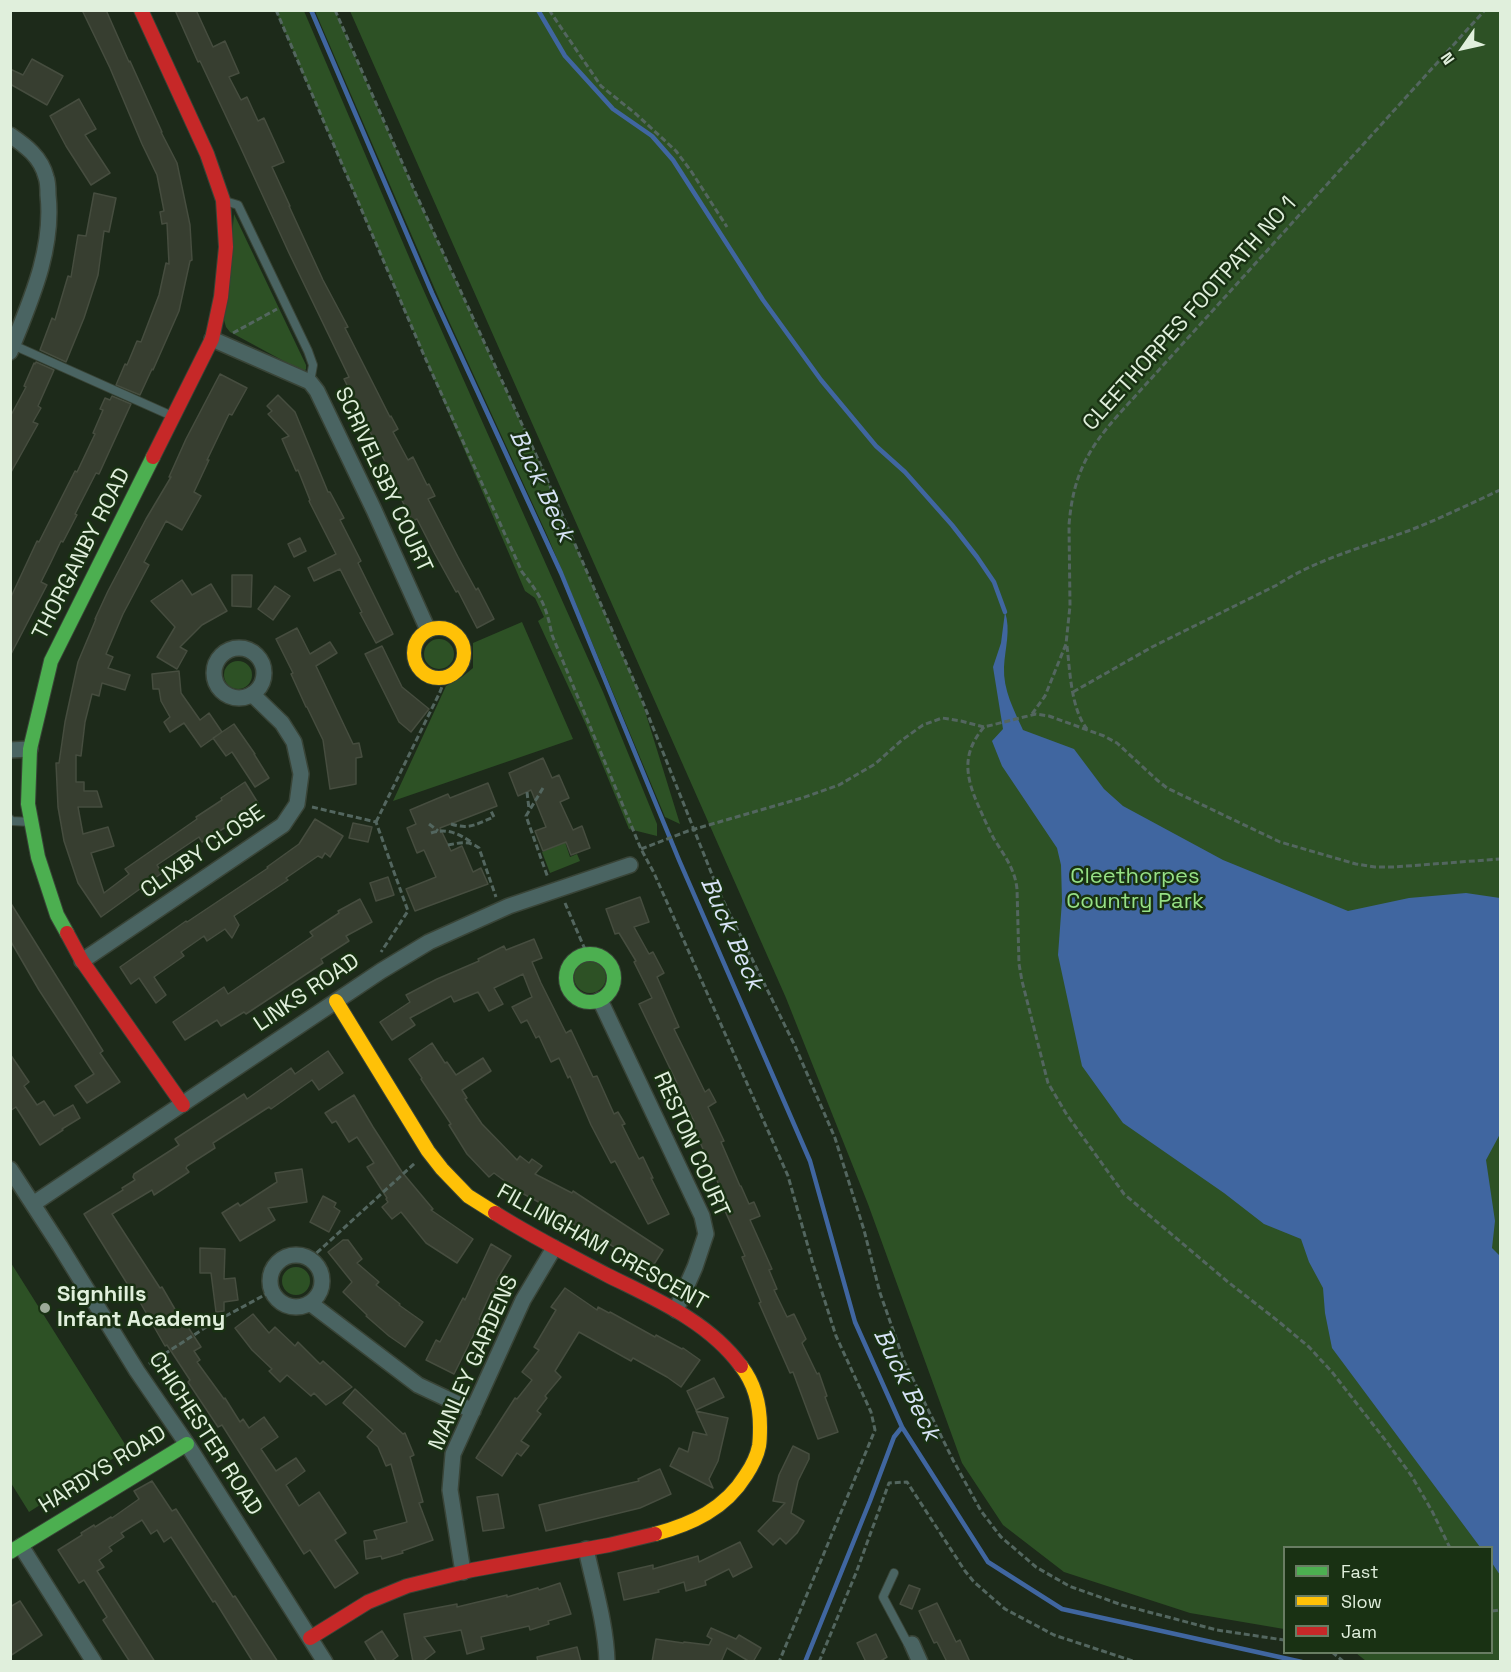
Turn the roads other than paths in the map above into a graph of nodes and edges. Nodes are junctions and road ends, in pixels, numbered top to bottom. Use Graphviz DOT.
graph roads {
  1 [pos="141,10"];
  2 [pos="10,135"];
  3 [pos="224,200"];
  4 [pos="216,341"];
  5 [pos="12,348"];
  6 [pos="310,382"];
  7 [pos="174,417"];
  8 [pos="428,630"];
  9 [pos="252,694"];
  10 [pos="30,749"];
  11 [pos="10,750"];
  12 [pos="10,819"];
  13 [pos="32,822"];
  14 [pos="630,865"];
  15 [pos="82,962"];
  16 [pos="336,1000"];
  17 [pos="600,1000"];
  18 [pos="183,1105"];
  19 [pos="10,1169"];
  20 [pos="33,1204"];
  21 [pos="554,1248"];
  22 [pos="310,1303"];
  23 [pos="675,1310"];
  24 [pos="473,1411"];
  25 [pos="187,1444"];
  26 [pos="16,1549"];
  27 [pos="586,1550"];
  28 [pos="463,1572"];
  29 [pos="894,1573"];
  30 [pos="310,1638"];
  31 [pos="912,1644"];
  32 [pos="94,1662"];
  33 [pos="325,1662"];
  34 [pos="607,1662"];
  35 [pos="920,1662"];
  1 -- 3 [label="street, THORGANBY ROAD"];
  2 -- 5 [label="street"];
  3 -- 4 [label="street, THORGANBY ROAD"];
  3 -- 6 [label="lane"];
  4 -- 6 [label="street, SCRIVELSBY COURT"];
  4 -- 7 [label="street, THORGANBY ROAD"];
  5 -- 7 [label="lane"];
  6 -- 8 [label="street, SCRIVELSBY COURT"];
  7 -- 10 [label="street, THORGANBY ROAD"];
  8 -- 8 [label="street"];
  9 -- 15 [label="street, CLIXBY CLOSE"];
  10 -- 11 [label="street"];
  10 -- 13 [label="street, THORGANBY ROAD"];
  12 -- 13 [label="lane"];
  13 -- 15 [label="street, THORGANBY ROAD"];
  14 -- 16 [label="street, LINKS ROAD"];
  15 -- 18 [label="street, THORGANBY ROAD"];
  16 -- 18 [label="street, LINKS ROAD"];
  16 -- 21 [label="street, FILLINGHAM CRESCENT"];
  17 -- 17 [label="street"];
  17 -- 23 [label="street, RESTON COURT"];
  18 -- 20 [label="street, LINKS ROAD"];
  19 -- 20 [label="street, CHICHESTER ROAD"];
  20 -- 25 [label="street, CHICHESTER ROAD"];
  21 -- 23 [label="street, FILLINGHAM CRESCENT"];
  21 -- 24 [label="street, MANLEY GARDENS"];
  22 -- 22 [label="street"];
  22 -- 24 [label="street"];
  23 -- 27 [label="street, FILLINGHAM CRESCENT"];
  24 -- 28 [label="street, MANLEY GARDENS"];
  25 -- 26 [label="street, HARDYS ROAD"];
  25 -- 30 [label="street, CHICHESTER ROAD"];
  26 -- 32 [label="street"];
  27 -- 28 [label="street, FILLINGHAM CRESCENT"];
  27 -- 34 [label="street"];
  28 -- 30 [label="street, FILLINGHAM CRESCENT"];
  29 -- 31 [label="lane"];
  30 -- 33 [label="street, CHICHESTER ROAD"];
  31 -- 35 [label="street"];
}
